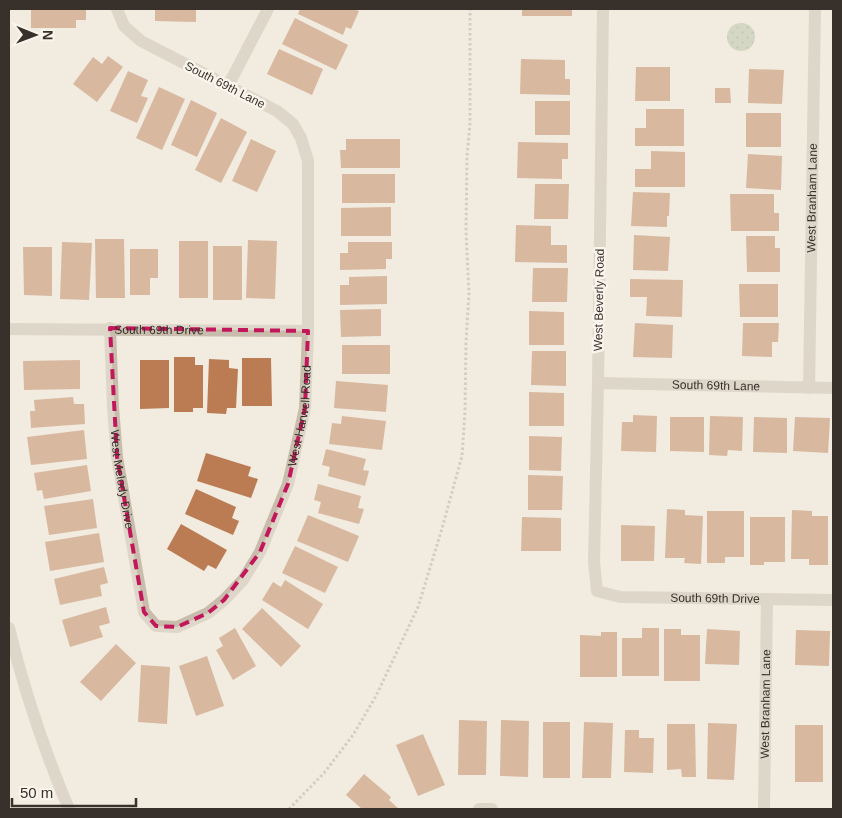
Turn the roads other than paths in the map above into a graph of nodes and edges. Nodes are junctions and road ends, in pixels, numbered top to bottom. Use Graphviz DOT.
graph roads {
  1 [pos="116,9"];
  2 [pos="268,9"];
  3 [pos="603,9"];
  4 [pos="815,9"];
  5 [pos="228,86"];
  6 [pos="301,138"];
  7 [pos="9,328"];
  8 [pos="110,328"];
  9 [pos="308,330"];
  10 [pos="598,383"];
  11 [pos="809,388"];
  12 [pos="833,388"];
  13 [pos="597,591"];
  14 [pos="767,599"];
  15 [pos="833,600"];
  16 [pos="156,626"];
  17 [pos="9,628"];
  18 [pos="69,809"];
  19 [pos="480,809"];
  20 [pos="492,809"];
  21 [pos="764,809"];
  1 -- 5 [label="street, South 69th Lane"];
  2 -- 5 [label="street"];
  3 -- 10 [label="street, West Beverly Road"];
  4 -- 11 [label="street, West Branham Lane"];
  5 -- 6 [label="street, South 69th Lane"];
  6 -- 9 [label="street, West Harwell Road"];
  7 -- 8 [label="street, South 69th Drive"];
  8 -- 9 [label="street, South 69th Drive"];
  8 -- 16 [label="street, West Melody Drive"];
  9 -- 16 [label="street, West Harwell Road"];
  10 -- 11 [label="street, South 69th Lane"];
  10 -- 13 [label="street, West Beverly Road"];
  11 -- 12 [label="street, South 69th Lane"];
  13 -- 14 [label="street, South 69th Drive"];
  14 -- 15 [label="street, South 69th Drive"];
  14 -- 21 [label="street, West Branham Lane"];
  17 -- 18 [label="street"];
  19 -- 20 [label="street"];
}
